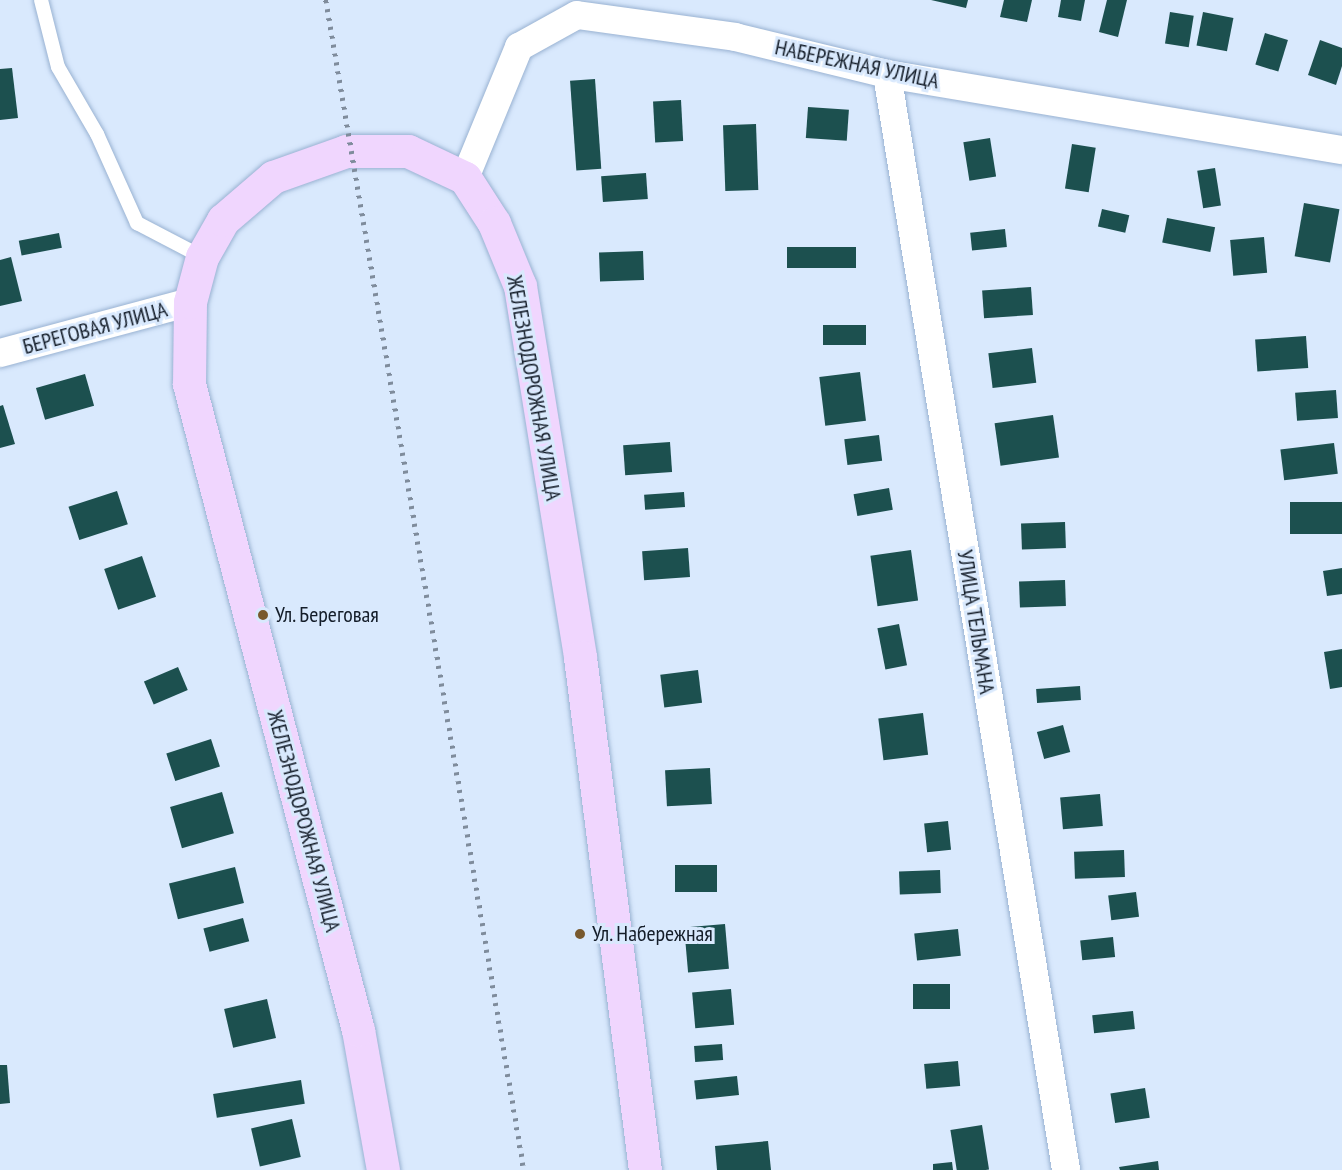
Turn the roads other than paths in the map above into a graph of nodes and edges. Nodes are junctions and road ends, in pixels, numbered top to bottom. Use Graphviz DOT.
graph roads {
  1 [pos="41,0"];
  2 [pos="887,74"];
  3 [pos="1342,150"];
  4 [pos="465,178"];
  5 [pos="202,257"];
  6 [pos="190,302"];
  7 [pos="0,353"];
  8 [pos="383,1170"];
  9 [pos="645,1170"];
  10 [pos="1066,1170"];
  1 -- 5 [label="lane"];
  2 -- 3 [label="street, НАБЕРЕЖНАЯ УЛИЦА"];
  2 -- 4 [label="street, НАБЕРЕЖНАЯ УЛИЦА"];
  2 -- 10 [label="street, УЛИЦА ТЕЛЬМАНА"];
  4 -- 5 [label="main road, ЖЕЛЕЗНОДОРОЖНАЯ УЛИЦА"];
  4 -- 9 [label="main road, ЖЕЛЕЗНОДОРОЖНАЯ УЛИЦА"];
  5 -- 6 [label="main road, ЖЕЛЕЗНОДОРОЖНАЯ УЛИЦА"];
  6 -- 7 [label="street, БЕРЕГОВАЯ УЛИЦА"];
  6 -- 8 [label="main road, ЖЕЛЕЗНОДОРОЖНАЯ УЛИЦА"];
}
